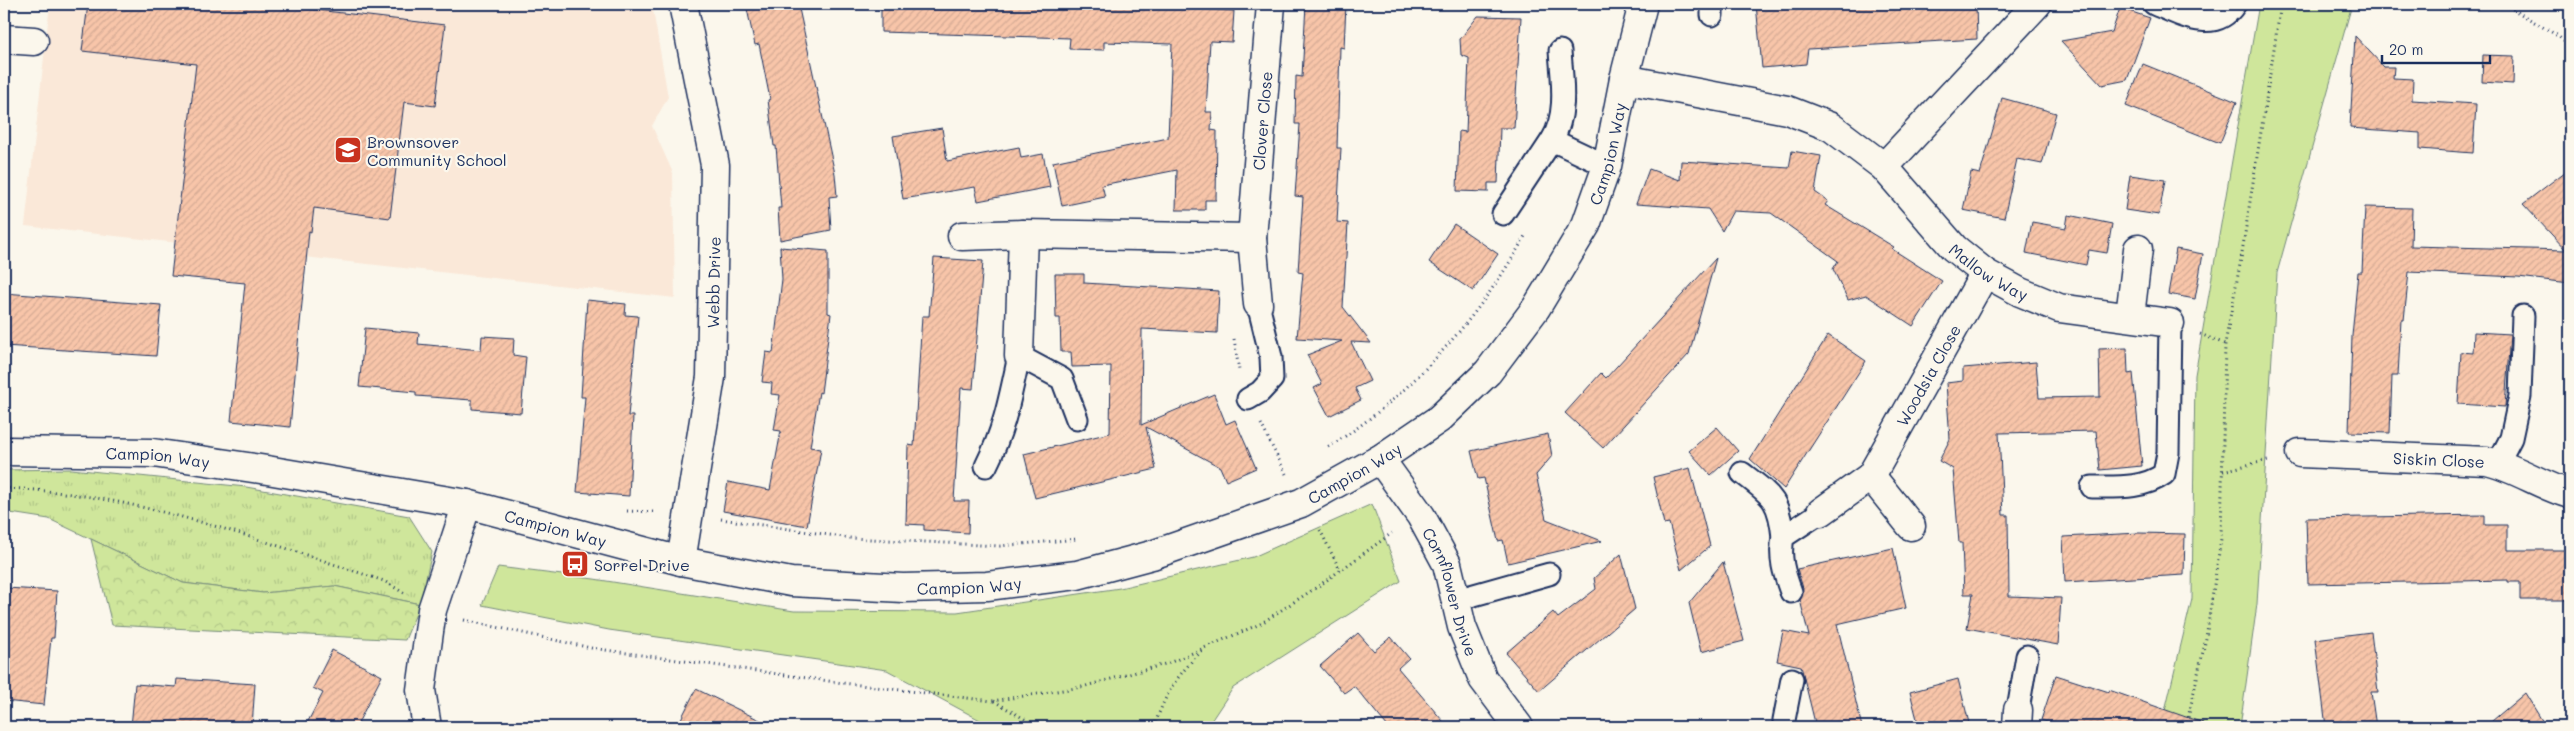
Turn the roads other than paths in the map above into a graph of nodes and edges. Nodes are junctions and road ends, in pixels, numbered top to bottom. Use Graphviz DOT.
graph roads {
  1 [pos="683,4"];
  2 [pos="1271,4"];
  3 [pos="1643,4"];
  4 [pos="2038,4"];
  5 [pos="2154,4"];
  6 [pos="2235,4"];
  7 [pos="4,40"];
  8 [pos="34,41"];
  9 [pos="1560,50"];
  10 [pos="1624,79"];
  11 [pos="1552,140"];
  12 [pos="1607,166"];
  13 [pos="1884,167"];
  14 [pos="1503,214"];
  15 [pos="1024,234"];
  16 [pos="962,236"];
  17 [pos="1252,238"];
  18 [pos="2138,249"];
  19 [pos="1985,272"];
  20 [pos="1258,304"];
  21 [pos="2130,316"];
  22 [pos="2523,316"];
  23 [pos="2170,323"];
  24 [pos="1019,356"];
  25 [pos="1248,399"];
  26 [pos="1078,419"];
  27 [pos="4,451"];
  28 [pos="2300,453"];
  29 [pos="1380,459"];
  30 [pos="2498,463"];
  31 [pos="986,466"];
  32 [pos="1742,473"];
  33 [pos="1871,476"];
  34 [pos="2092,487"];
  35 [pos="2570,494"];
  36 [pos="467,504"];
  37 [pos="1821,512"];
  38 [pos="1911,526"];
  39 [pos="1783,537"];
  40 [pos="681,561"];
  41 [pos="1549,574"];
  42 [pos="1791,592"];
  43 [pos="1456,600"];
  44 [pos="2027,656"];
  45 [pos="1792,679"];
  46 [pos="2018,719"];
  47 [pos="427,727"];
  48 [pos="1519,727"];
  49 [pos="1784,727"];
  1 -- 40 [label="street, Webb Drive"];
  2 -- 17 [label="street, Clover Close"];
  3 -- 10 [label="street, Campion Way"];
  4 -- 13 [label="street"];
  5 -- 6 [label="lane"];
  7 -- 8 [label="street"];
  9 -- 11 [label="lane"];
  10 -- 12 [label="street, Campion Way"];
  10 -- 13 [label="street, Mallow Way"];
  11 -- 12 [label="lane"];
  11 -- 14 [label="lane"];
  12 -- 29 [label="street, Campion Way"];
  13 -- 19 [label="street, Mallow Way"];
  15 -- 16 [label="street"];
  15 -- 17 [label="street"];
  15 -- 24 [label="street"];
  17 -- 20 [label="street, Clover Close"];
  18 -- 21 [label="street"];
  19 -- 21 [label="street, Mallow Way"];
  19 -- 33 [label="street, Woodsia Close"];
  20 -- 25 [label="lane"];
  21 -- 23 [label="street, Mallow Way"];
  22 -- 30 [label="lane"];
  23 -- 34 [label="lane"];
  24 -- 26 [label="lane"];
  24 -- 31 [label="lane"];
  27 -- 36 [label="street, Campion Way"];
  28 -- 30 [label="street, Siskin Close"];
  29 -- 40 [label="street, Campion Way"];
  29 -- 43 [label="street, Cornflower Drive"];
  30 -- 35 [label="street, Siskin Close"];
  32 -- 39 [label="lane"];
  33 -- 37 [label="street, Woodsia Close"];
  33 -- 38 [label="street"];
  36 -- 40 [label="street, Campion Way"];
  36 -- 47 [label="street"];
  37 -- 39 [label="lane"];
  39 -- 42 [label="lane"];
  41 -- 43 [label="lane"];
  43 -- 48 [label="street, Cornflower Drive"];
  44 -- 46 [label="lane"];
  45 -- 49 [label="lane"];
}
